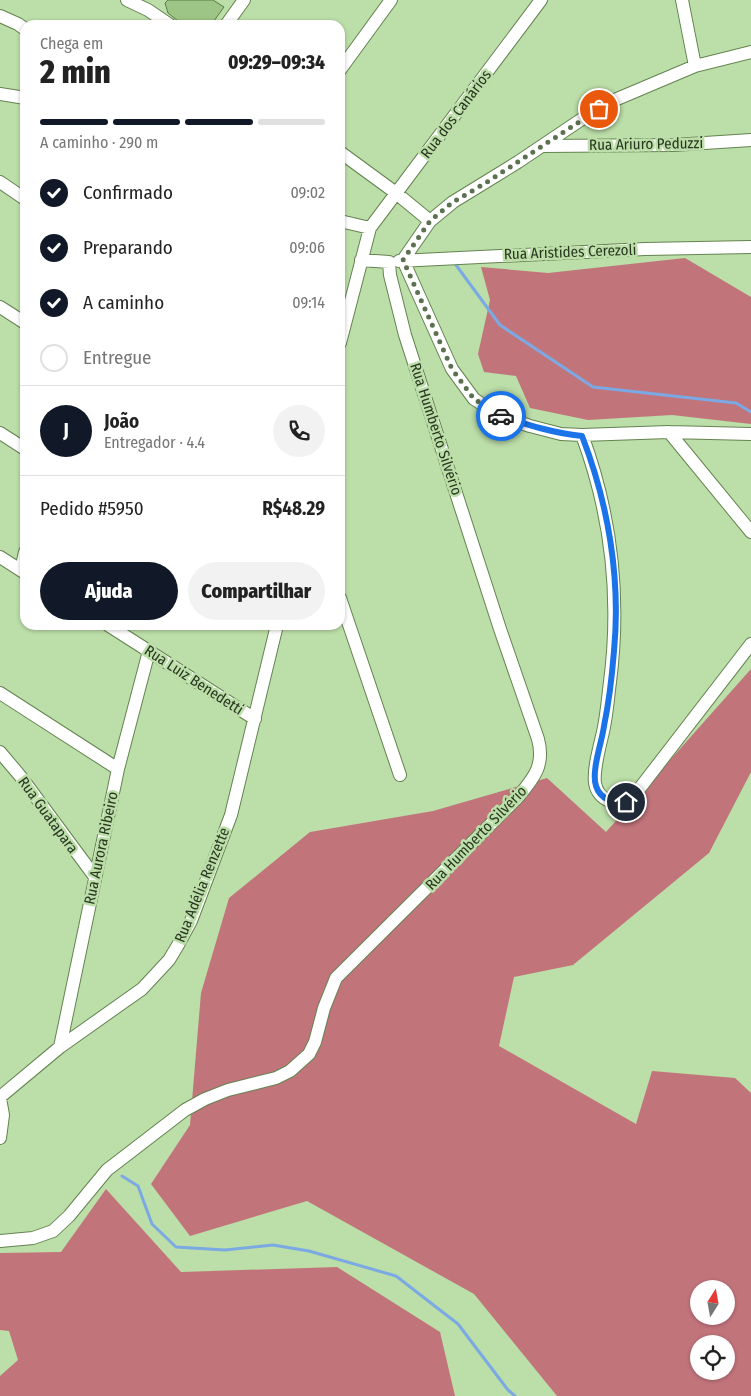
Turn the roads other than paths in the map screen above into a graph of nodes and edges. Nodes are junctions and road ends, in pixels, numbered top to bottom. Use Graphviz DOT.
graph roads {
  1 [pos="126,0"];
  2 [pos="244,0"];
  3 [pos="391,0"];
  4 [pos="541,0"];
  5 [pos="682,0"];
  6 [pos="151,5"];
  7 [pos="0,16"];
  8 [pos="165,20"];
  9 [pos="230,20"];
  10 [pos="20,25"];
  11 [pos="751,52"];
  12 [pos="345,63"];
  13 [pos="695,66"];
  14 [pos="0,94"];
  15 [pos="20,97"];
  16 [pos="751,140"];
  17 [pos="542,146"];
  18 [pos="345,156"];
  19 [pos="0,182"];
  20 [pos="396,193"];
  21 [pos="20,196"];
  22 [pos="430,221"];
  23 [pos="345,222"];
  24 [pos="370,228"];
  25 [pos="751,247"];
  26 [pos="361,260"];
  27 [pos="403,260"];
  28 [pos="389,262"];
  29 [pos="0,307"];
  30 [pos="20,320"];
  31 [pos="345,323"];
  32 [pos="669,432"];
  33 [pos="0,433"];
  34 [pos="751,434"];
  35 [pos="582,436"];
  36 [pos="20,446"];
  37 [pos="751,532"];
  38 [pos="0,557"];
  39 [pos="20,569"];
  40 [pos="345,613"];
  41 [pos="116,630"];
  42 [pos="276,630"];
  43 [pos="751,644"];
  44 [pos="149,651"];
  45 [pos="0,694"];
  46 [pos="255,720"];
  47 [pos="0,752"];
  48 [pos="118,769"];
  49 [pos="400,775"];
  50 [pos="95,877"];
  51 [pos="60,1047"];
  52 [pos="0,1098"];
  53 [pos="0,1138"];
  54 [pos="0,1241"];
  1 -- 6 [label="street"];
  2 -- 9 [label="street"];
  3 -- 12 [label="street"];
  4 -- 20 [label="street, Rua dos Canários"];
  5 -- 13 [label="street"];
  6 -- 8 [label="street"];
  7 -- 10 [label="street"];
  11 -- 13 [label="street"];
  13 -- 17 [label="street"];
  14 -- 15 [label="street"];
  16 -- 17 [label="street, Rua Ariuro Peduzzi"];
  17 -- 22 [label="street"];
  18 -- 20 [label="street"];
  19 -- 21 [label="street"];
  20 -- 22 [label="street"];
  20 -- 24 [label="street, Rua dos Canários"];
  22 -- 27 [label="street"];
  23 -- 24 [label="street"];
  24 -- 26 [label="street"];
  25 -- 27 [label="street, Rua Aristides Cerezoli"];
  26 -- 28 [label="street"];
  26 -- 31 [label="street"];
  27 -- 28 [label="street, Rua Aristides Cerezoli"];
  27 -- 35 [label="street"];
  28 -- 54 [label="street, Rua Humberto Silvério"];
  29 -- 30 [label="street"];
  32 -- 34 [label="street"];
  32 -- 35 [label="street"];
  32 -- 37 [label="street"];
  33 -- 36 [label="street"];
  35 -- 43 [label="street"];
  38 -- 39 [label="street"];
  40 -- 49 [label="street"];
  41 -- 44 [label="street, Rua Luiz Benedetti"];
  42 -- 46 [label="street, Rua Adélia Renzette"];
  44 -- 46 [label="street, Rua Luiz Benedetti"];
  44 -- 48 [label="street, Rua Aurora Ribeiro"];
  45 -- 48 [label="street"];
  46 -- 51 [label="street, Rua Adélia Renzette"];
  47 -- 50 [label="street, Rua Guatapara"];
  48 -- 50 [label="street, Rua Aurora Ribeiro"];
  50 -- 51 [label="street, Rua Aurora Ribeiro"];
  51 -- 52 [label="street, Rua Adélia Renzette"];
  52 -- 53 [label="street"];
}
